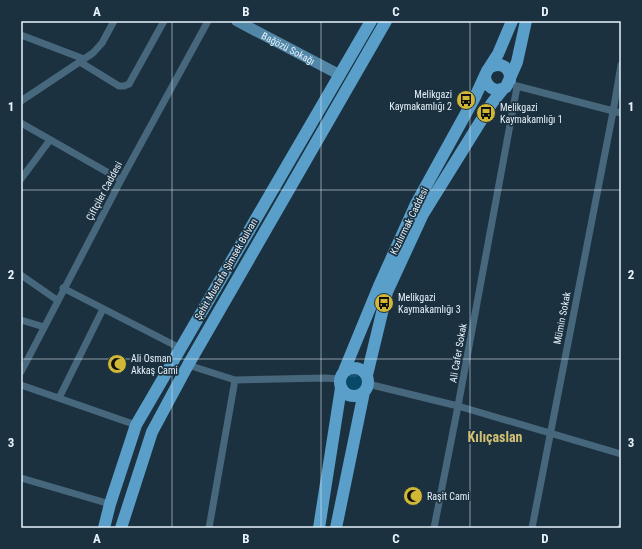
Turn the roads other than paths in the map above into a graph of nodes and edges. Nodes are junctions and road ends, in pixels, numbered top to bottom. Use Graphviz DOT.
graph roads {
  1 [pos="114,21"];
  2 [pos="164,21"];
  3 [pos="208,21"];
  4 [pos="237,21"];
  5 [pos="371,21"];
  6 [pos="386,21"];
  7 [pos="512,21"];
  8 [pos="526,21"];
  9 [pos="21,35"];
  10 [pos="82,60"];
  11 [pos="621,65"];
  12 [pos="487,71"];
  13 [pos="340,75"];
  14 [pos="510,85"];
  15 [pos="21,101"];
  16 [pos="613,112"];
  17 [pos="621,113"];
  18 [pos="21,123"];
  19 [pos="50,140"];
  20 [pos="21,180"];
  21 [pos="121,180"];
  22 [pos="21,275"];
  23 [pos="63,288"];
  24 [pos="57,300"];
  25 [pos="103,309"];
  26 [pos="21,320"];
  27 [pos="44,327"];
  28 [pos="180,348"];
  29 [pos="23,364"];
  30 [pos="188,365"];
  31 [pos="21,372"];
  32 [pos="235,380"];
  33 [pos="342,380"];
  34 [pos="366,384"];
  35 [pos="21,385"];
  36 [pos="59,398"];
  37 [pos="458,406"];
  38 [pos="136,425"];
  39 [pos="550,434"];
  40 [pos="621,454"];
  41 [pos="21,478"];
  42 [pos="110,504"];
  43 [pos="104,528"];
  44 [pos="121,528"];
  45 [pos="208,528"];
  46 [pos="319,528"];
  47 [pos="336,528"];
  48 [pos="434,528"];
  49 [pos="532,528"];
  1 -- 10 [label="street"];
  2 -- 10 [label="street"];
  3 -- 21 [label="street, Çiftçiler Caddesi"];
  4 -- 13 [label="street, Bağözü Sokağı"];
  5 -- 13 [label="main road, Şehit Mustafa Şimsek Bulvarı"];
  6 -- 30 [label="main road, Şehit Mustafa Şimsek Bulvarı"];
  7 -- 12 [label="main road, Kızılırmak Caddesi"];
  8 -- 14 [label="main road, Kızılırmak Caddesi"];
  9 -- 10 [label="street"];
  10 -- 15 [label="street"];
  11 -- 16 [label="street, Mümin Sokak"];
  12 -- 14 [label="main road"];
  12 -- 14 [label="main road"];
  12 -- 33 [label="main road, Kızılırmak Caddesi"];
  13 -- 28 [label="main road, Şehit Mustafa Şimsek Bulvarı"];
  14 -- 16 [label="street"];
  14 -- 34 [label="main road, Kızılırmak Caddesi"];
  14 -- 37 [label="street, Ali Cafer Sokak"];
  16 -- 17 [label="street"];
  16 -- 39 [label="street, Mümin Sokak"];
  18 -- 19 [label="street"];
  19 -- 20 [label="street"];
  19 -- 21 [label="street"];
  21 -- 23 [label="street, Çiftçiler Caddesi"];
  22 -- 24 [label="street"];
  23 -- 24 [label="street, Çiftçiler Caddesi"];
  23 -- 25 [label="street"];
  24 -- 27 [label="street, Çiftçiler Caddesi"];
  25 -- 28 [label="street"];
  25 -- 36 [label="street"];
  26 -- 27 [label="street"];
  27 -- 29 [label="street, Çiftçiler Caddesi"];
  28 -- 38 [label="main road, Şehit Mustafa Şimsek Bulvarı"];
  29 -- 31 [label="street, Çiftçiler Caddesi"];
  30 -- 32 [label="street"];
  30 -- 44 [label="main road, Şehit Mustafa Şimsek Bulvarı"];
  32 -- 33 [label="street"];
  32 -- 45 [label="street"];
  33 -- 34 [label="main road"];
  33 -- 34 [label="main road"];
  33 -- 46 [label="main road, Kızılırmak Caddesi"];
  34 -- 37 [label="street"];
  34 -- 47 [label="main road, Kızılırmak Caddesi"];
  35 -- 36 [label="street"];
  36 -- 38 [label="street"];
  37 -- 39 [label="street"];
  37 -- 48 [label="street, Ali Cafer Sokak"];
  38 -- 42 [label="main road, Şehit Mustafa Şimsek Bulvarı"];
  39 -- 40 [label="street"];
  39 -- 49 [label="street, Mümin Sokak"];
  41 -- 42 [label="street"];
  42 -- 43 [label="main road, Şehit Mustafa Şimsek Bulvarı"];
}
